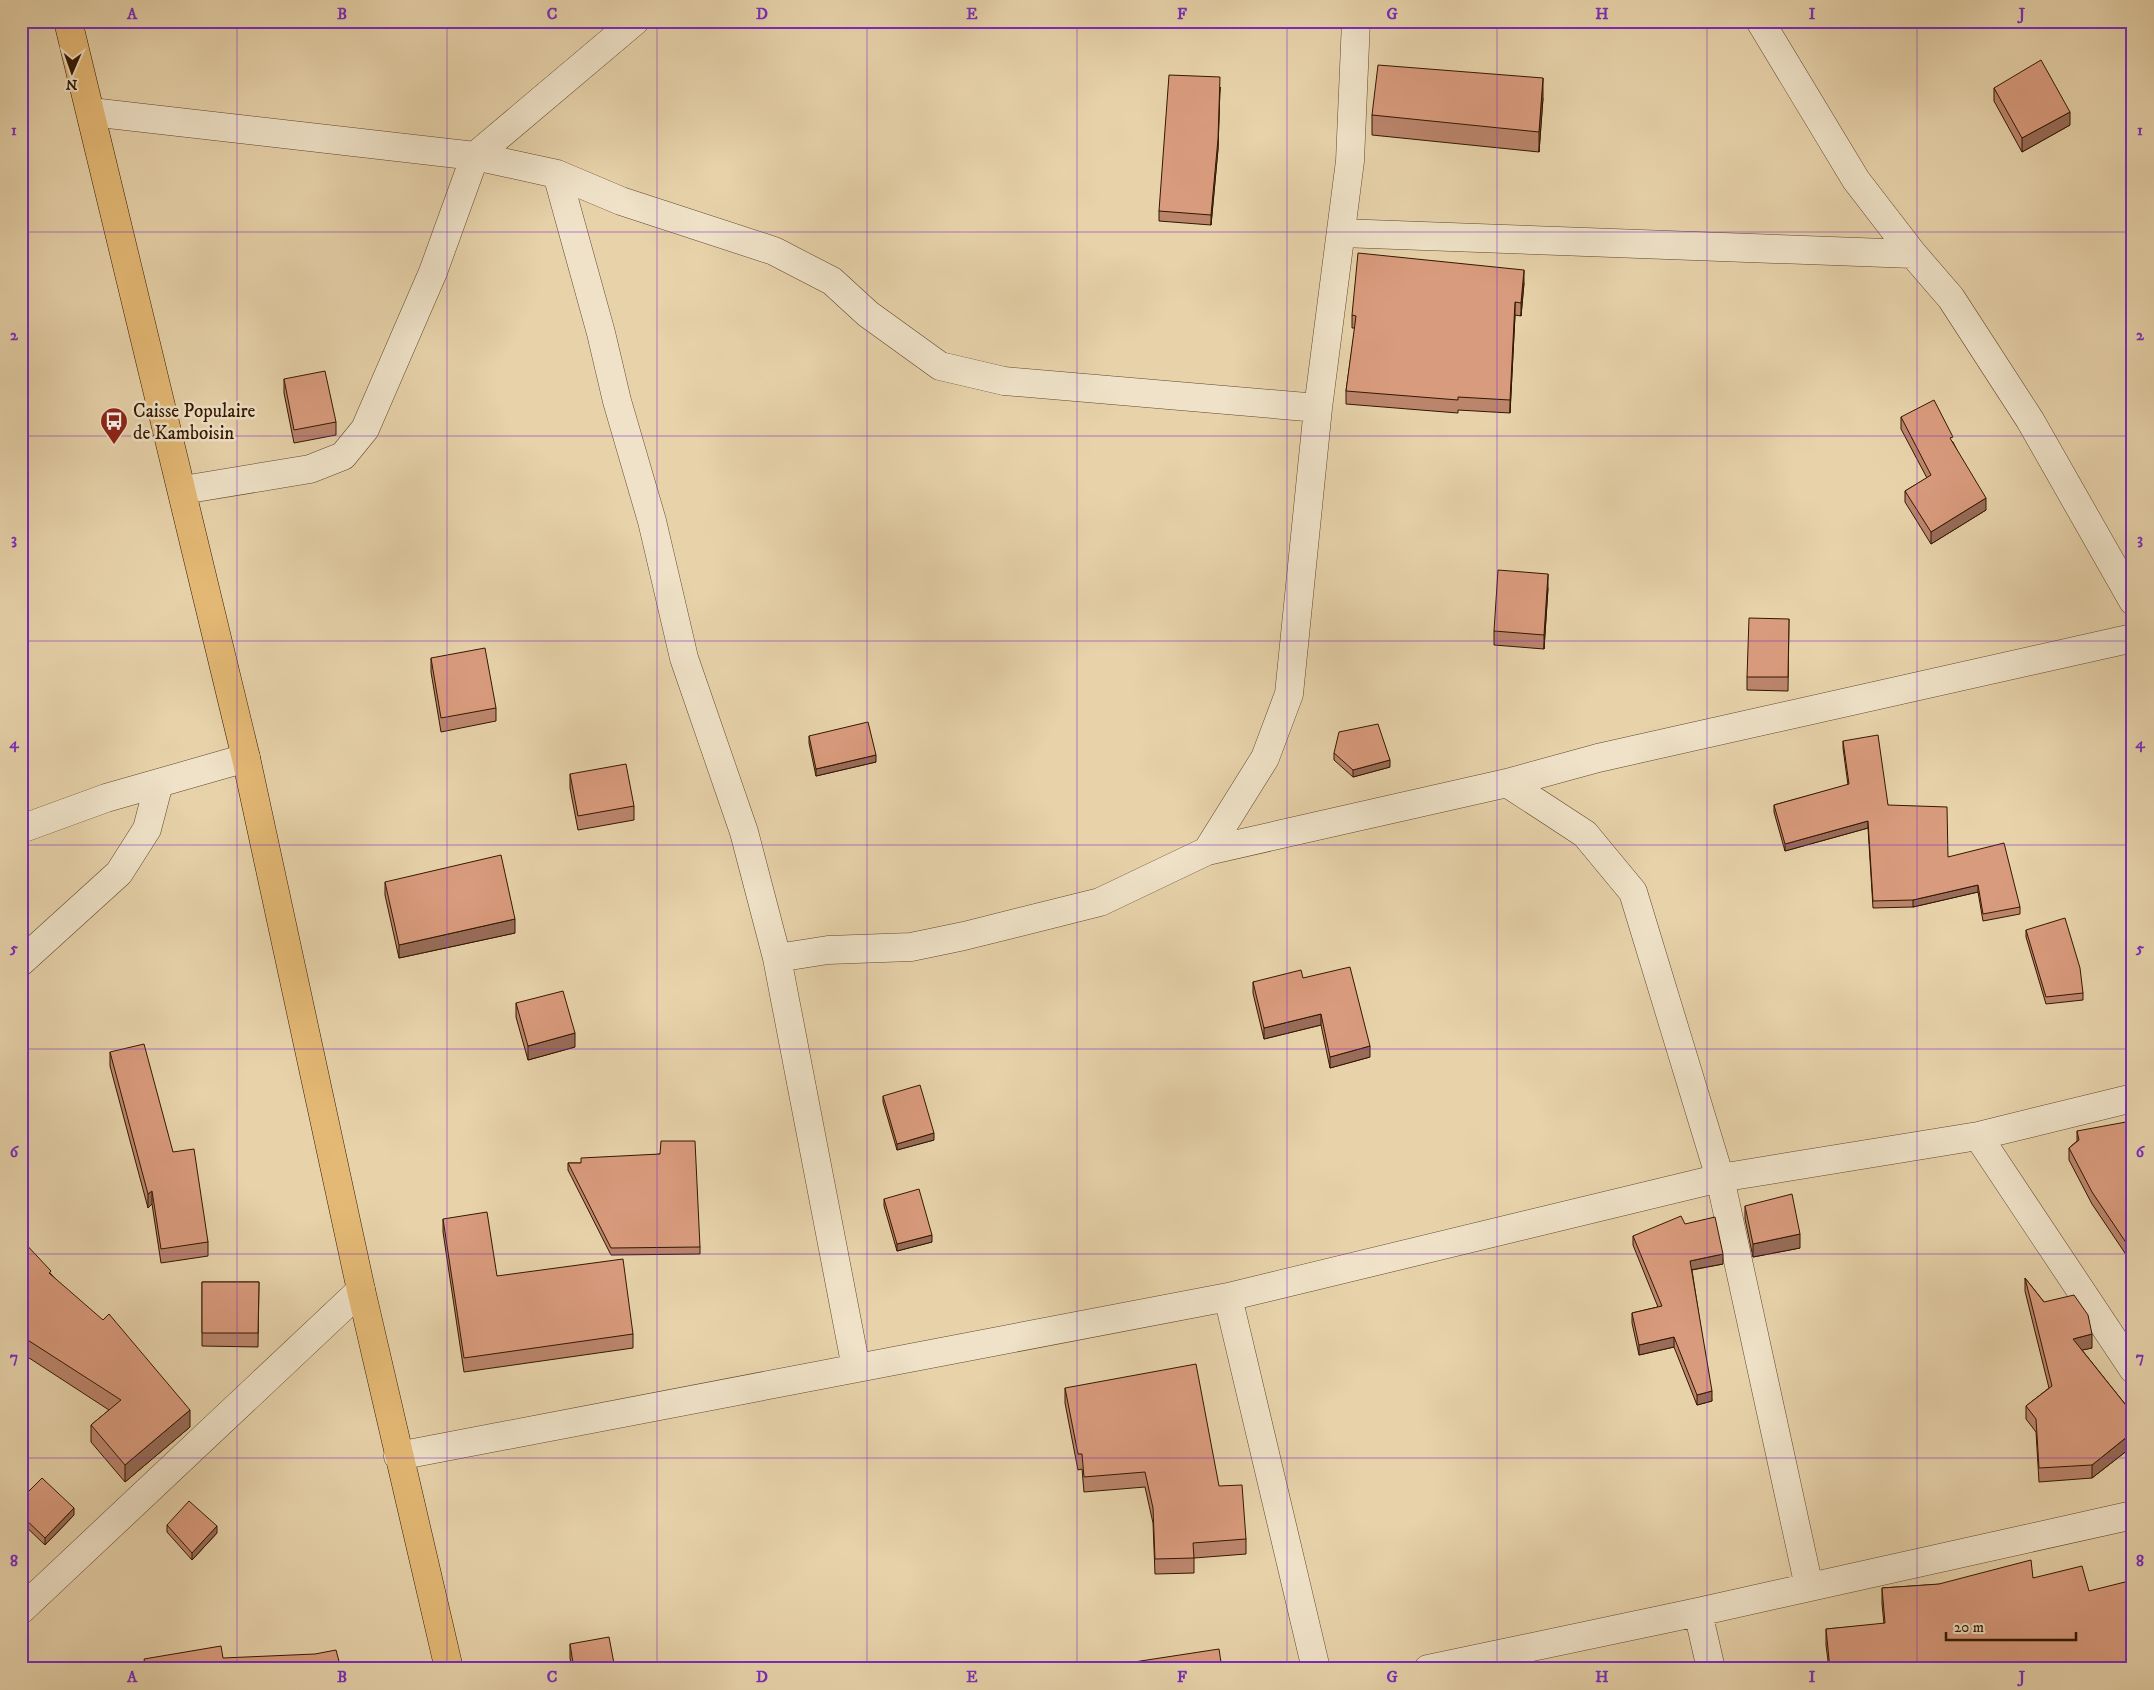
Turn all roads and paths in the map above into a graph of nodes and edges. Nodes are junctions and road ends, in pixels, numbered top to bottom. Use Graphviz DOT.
graph roads {
  1 [pos="68,21"];
  2 [pos="635,21"];
  3 [pos="1356,21"];
  4 [pos="1760,21"];
  5 [pos="91,112"];
  6 [pos="475,156"];
  7 [pos="557,174"];
  8 [pos="1341,233"];
  9 [pos="1913,254"];
  10 [pos="1318,408"];
  11 [pos="183,490"];
  12 [pos="2133,601"];
  13 [pos="2133,638"];
  14 [pos="246,758"];
  15 [pos="159,783"];
  16 [pos="1507,783"];
  17 [pos="21,829"];
  18 [pos="1207,851"];
  19 [pos="777,958"];
  20 [pos="21,962"];
  21 [pos="2133,1098"];
  22 [pos="1978,1136"];
  23 [pos="1720,1178"];
  24 [pos="361,1290"];
  25 [pos="1228,1297"];
  26 [pos="856,1368"];
  27 [pos="2133,1369"];
  28 [pos="398,1456"];
  29 [pos="2133,1515"];
  30 [pos="1809,1587"];
  31 [pos="21,1610"];
  32 [pos="1698,1612"];
  33 [pos="449,1669"];
  34 [pos="1316,1669"];
  35 [pos="1428,1669"];
  36 [pos="1711,1669"];
  1 -- 5 [label="main road"];
  2 -- 6 [label="street"];
  3 -- 8 [label="street"];
  4 -- 9 [label="street"];
  5 -- 6 [label="street"];
  5 -- 11 [label="main road"];
  6 -- 7 [label="street"];
  6 -- 11 [label="street"];
  7 -- 10 [label="street"];
  7 -- 19 [label="street"];
  8 -- 9 [label="street"];
  8 -- 10 [label="street"];
  9 -- 12 [label="street"];
  10 -- 18 [label="street"];
  11 -- 14 [label="main road"];
  13 -- 16 [label="street"];
  14 -- 15 [label="street"];
  14 -- 24 [label="main road"];
  15 -- 17 [label="street"];
  15 -- 20 [label="street"];
  16 -- 18 [label="street"];
  16 -- 23 [label="street"];
  18 -- 19 [label="street"];
  19 -- 26 [label="street"];
  21 -- 22 [label="street"];
  22 -- 23 [label="street"];
  22 -- 27 [label="street"];
  23 -- 25 [label="street"];
  23 -- 30 [label="street"];
  24 -- 28 [label="main road"];
  24 -- 31 [label="street"];
  25 -- 26 [label="street"];
  25 -- 34 [label="street"];
  26 -- 28 [label="street"];
  28 -- 33 [label="main road"];
  29 -- 30 [label="street"];
  30 -- 32 [label="street"];
  32 -- 35 [label="street"];
  32 -- 36 [label="street"];
}
